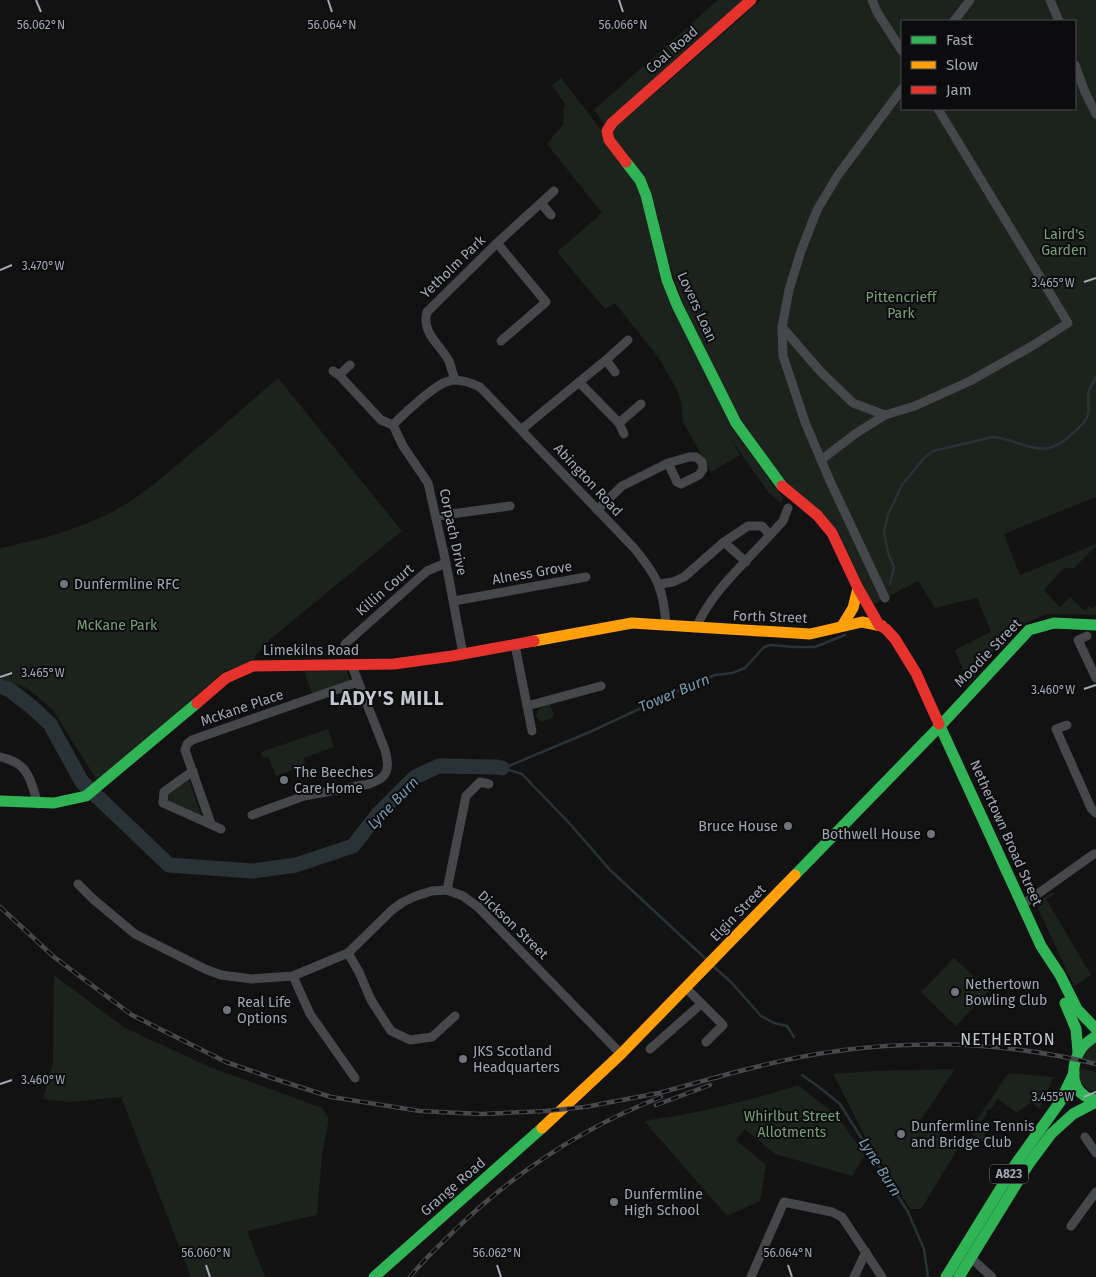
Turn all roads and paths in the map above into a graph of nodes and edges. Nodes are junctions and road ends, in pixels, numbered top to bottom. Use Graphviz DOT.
graph roads {
  1 [pos="752,0"];
  2 [pos="872,0"];
  3 [pos="970,0"];
  4 [pos="1054,1"];
  5 [pos="955,20"];
  6 [pos="1059,20"];
  7 [pos="901,49"];
  8 [pos="1076,68"];
  9 [pos="901,90"];
  10 [pos="939,110"];
  11 [pos="1096,114"];
  12 [pos="612,123"];
  13 [pos="554,191"];
  14 [pos="541,203"];
  15 [pos="551,215"];
  16 [pos="497,243"];
  17 [pos="782,328"];
  18 [pos="628,340"];
  19 [pos="501,341"];
  20 [pos="606,360"];
  21 [pos="350,365"];
  22 [pos="616,372"];
  23 [pos="455,380"];
  24 [pos="579,382"];
  25 [pos="641,404"];
  26 [pos="885,415"];
  27 [pos="619,423"];
  28 [pos="393,425"];
  29 [pos="522,429"];
  30 [pos="624,434"];
  31 [pos="821,460"];
  32 [pos="668,462"];
  33 [pos="510,506"];
  34 [pos="788,508"];
  35 [pos="596,510"];
  36 [pos="437,516"];
  37 [pos="770,535"];
  38 [pos="724,542"];
  39 [pos="446,562"];
  40 [pos="746,562"];
  41 [pos="586,577"];
  42 [pos="660,584"];
  43 [pos="858,588"];
  44 [pos="886,598"];
  45 [pos="454,601"];
  46 [pos="875,624"];
  47 [pos="1096,625"];
  48 [pos="666,626"];
  49 [pos="842,626"];
  50 [pos="696,628"];
  51 [pos="1087,636"];
  52 [pos="345,644"];
  53 [pos="515,645"];
  54 [pos="462,654"];
  55 [pos="352,666"];
  56 [pos="1096,678"];
  57 [pos="358,682"];
  58 [pos="601,686"];
  59 [pos="527,706"];
  60 [pos="941,725"];
  61 [pos="1067,725"];
  62 [pos="532,731"];
  63 [pos="0,757"];
  64 [pos="192,771"];
  65 [pos="489,784"];
  66 [pos="0,801"];
  67 [pos="38,804"];
  68 [pos="1096,813"];
  69 [pos="252,815"];
  70 [pos="211,824"];
  71 [pos="221,829"];
  72 [pos="1096,854"];
  73 [pos="78,884"];
  74 [pos="447,890"];
  75 [pos="1022,905"];
  76 [pos="1044,952"];
  77 [pos="348,953"];
  78 [pos="293,976"];
  79 [pos="686,988"];
  80 [pos="701,1004"];
  81 [pos="455,1016"];
  82 [pos="1096,1029"];
  83 [pos="1096,1036"];
  84 [pos="706,1042"];
  85 [pos="650,1049"];
  86 [pos="1078,1052"];
  87 [pos="621,1054"];
  88 [pos="1074,1074"];
  89 [pos="355,1078"];
  90 [pos="1096,1101"];
  91 [pos="551,1118"];
  92 [pos="1085,1137"];
  93 [pos="1096,1153"];
  94 [pos="1096,1192"];
  95 [pos="1070,1226"];
  96 [pos="866,1252"];
  97 [pos="971,1258"];
  98 [pos="374,1277"];
  99 [pos="752,1277"];
  100 [pos="854,1277"];
  101 [pos="882,1277"];
  102 [pos="946,1277"];
  103 [pos="959,1277"];
  104 [pos="992,1277"];
  1 -- 12 [label="main road, Coal Road"];
  2 -- 7 [label="street"];
  3 -- 5 [label="street"];
  4 -- 6 [label="street"];
  8 -- 11 [label="street"];
  9 -- 17 [label="street"];
  10 -- 26 [label="street"];
  12 -- 43 [label="main road, Lovers Loan"];
  13 -- 14 [label="street, Yetholm Park"];
  14 -- 15 [label="street"];
  14 -- 16 [label="street, Yetholm Park"];
  16 -- 19 [label="street"];
  16 -- 23 [label="street, Yetholm Park"];
  17 -- 26 [label="street"];
  17 -- 31 [label="street"];
  18 -- 20 [label="street"];
  20 -- 22 [label="street"];
  20 -- 24 [label="street"];
  21 -- 28 [label="street, Corpach Drive"];
  23 -- 28 [label="street"];
  23 -- 29 [label="street, Abington Road"];
  24 -- 27 [label="street"];
  24 -- 29 [label="street"];
  25 -- 27 [label="street"];
  26 -- 31 [label="street"];
  27 -- 30 [label="street"];
  28 -- 36 [label="street, Corpach Drive"];
  29 -- 35 [label="street, Abington Road"];
  31 -- 44 [label="street"];
  32 -- 35 [label="street"];
  33 -- 36 [label="street"];
  34 -- 37 [label="street"];
  35 -- 42 [label="street, Abington Road"];
  36 -- 39 [label="street, Corpach Drive"];
  37 -- 38 [label="street"];
  37 -- 40 [label="street"];
  38 -- 40 [label="street"];
  38 -- 42 [label="street"];
  39 -- 45 [label="street, Corpach Drive"];
  39 -- 52 [label="street, Killin Court"];
  40 -- 50 [label="street"];
  41 -- 45 [label="street, Alness Grove"];
  42 -- 48 [label="street, Abington Road"];
  43 -- 46 [label="main road, Lovers Loan"];
  43 -- 49 [label="main road"];
  45 -- 54 [label="street, Corpach Drive"];
  46 -- 49 [label="main road, Forth Street"];
  46 -- 60 [label="main road, Nethertown Broad Street"];
  47 -- 60 [label="main road, Moodie Street"];
  48 -- 50 [label="main road, Forth Street"];
  48 -- 53 [label="main road, Limekilns Road"];
  49 -- 50 [label="main road, Forth Street"];
  51 -- 56 [label="street"];
  53 -- 54 [label="main road, Limekilns Road"];
  53 -- 59 [label="street"];
  54 -- 55 [label="main road, Limekilns Road"];
  55 -- 57 [label="street"];
  55 -- 67 [label="main road, Limekilns Road"];
  57 -- 64 [label="street, McKane Place"];
  57 -- 69 [label="street"];
  58 -- 59 [label="street"];
  59 -- 62 [label="street"];
  60 -- 75 [label="main road, Nethertown Broad Street"];
  60 -- 79 [label="main road, Elgin Street"];
  61 -- 68 [label="street"];
  63 -- 67 [label="street"];
  64 -- 70 [label="street, McKane Place"];
  64 -- 70 [label="street"];
  65 -- 74 [label="street"];
  66 -- 67 [label="main road, Limekilns Road"];
  70 -- 71 [label="street"];
  72 -- 75 [label="street"];
  73 -- 78 [label="street"];
  74 -- 77 [label="street"];
  74 -- 87 [label="street, Dickson Street"];
  75 -- 76 [label="main road, Nethertown Broad Street"];
  76 -- 82 [label="main road, Nethertown Broad Street"];
  76 -- 86 [label="main road, Nethertown Broad Street"];
  77 -- 78 [label="street"];
  77 -- 81 [label="street"];
  78 -- 89 [label="street"];
  79 -- 80 [label="street"];
  79 -- 87 [label="main road, Elgin Street"];
  80 -- 84 [label="street"];
  80 -- 85 [label="street"];
  83 -- 86 [label="main road"];
  86 -- 88 [label="main road, A823"];
  87 -- 91 [label="main road, Elgin Street"];
  88 -- 90 [label="main road, A823"];
  88 -- 102 [label="main road, A823"];
  90 -- 97 [label="main road, A823"];
  91 -- 98 [label="main road, Grange Road"];
  92 -- 93 [label="street"];
  94 -- 95 [label="street"];
  96 -- 99 [label="street"];
  96 -- 100 [label="street"];
  96 -- 101 [label="street"];
  97 -- 103 [label="main road, A823"];
  97 -- 104 [label="street"];
}
